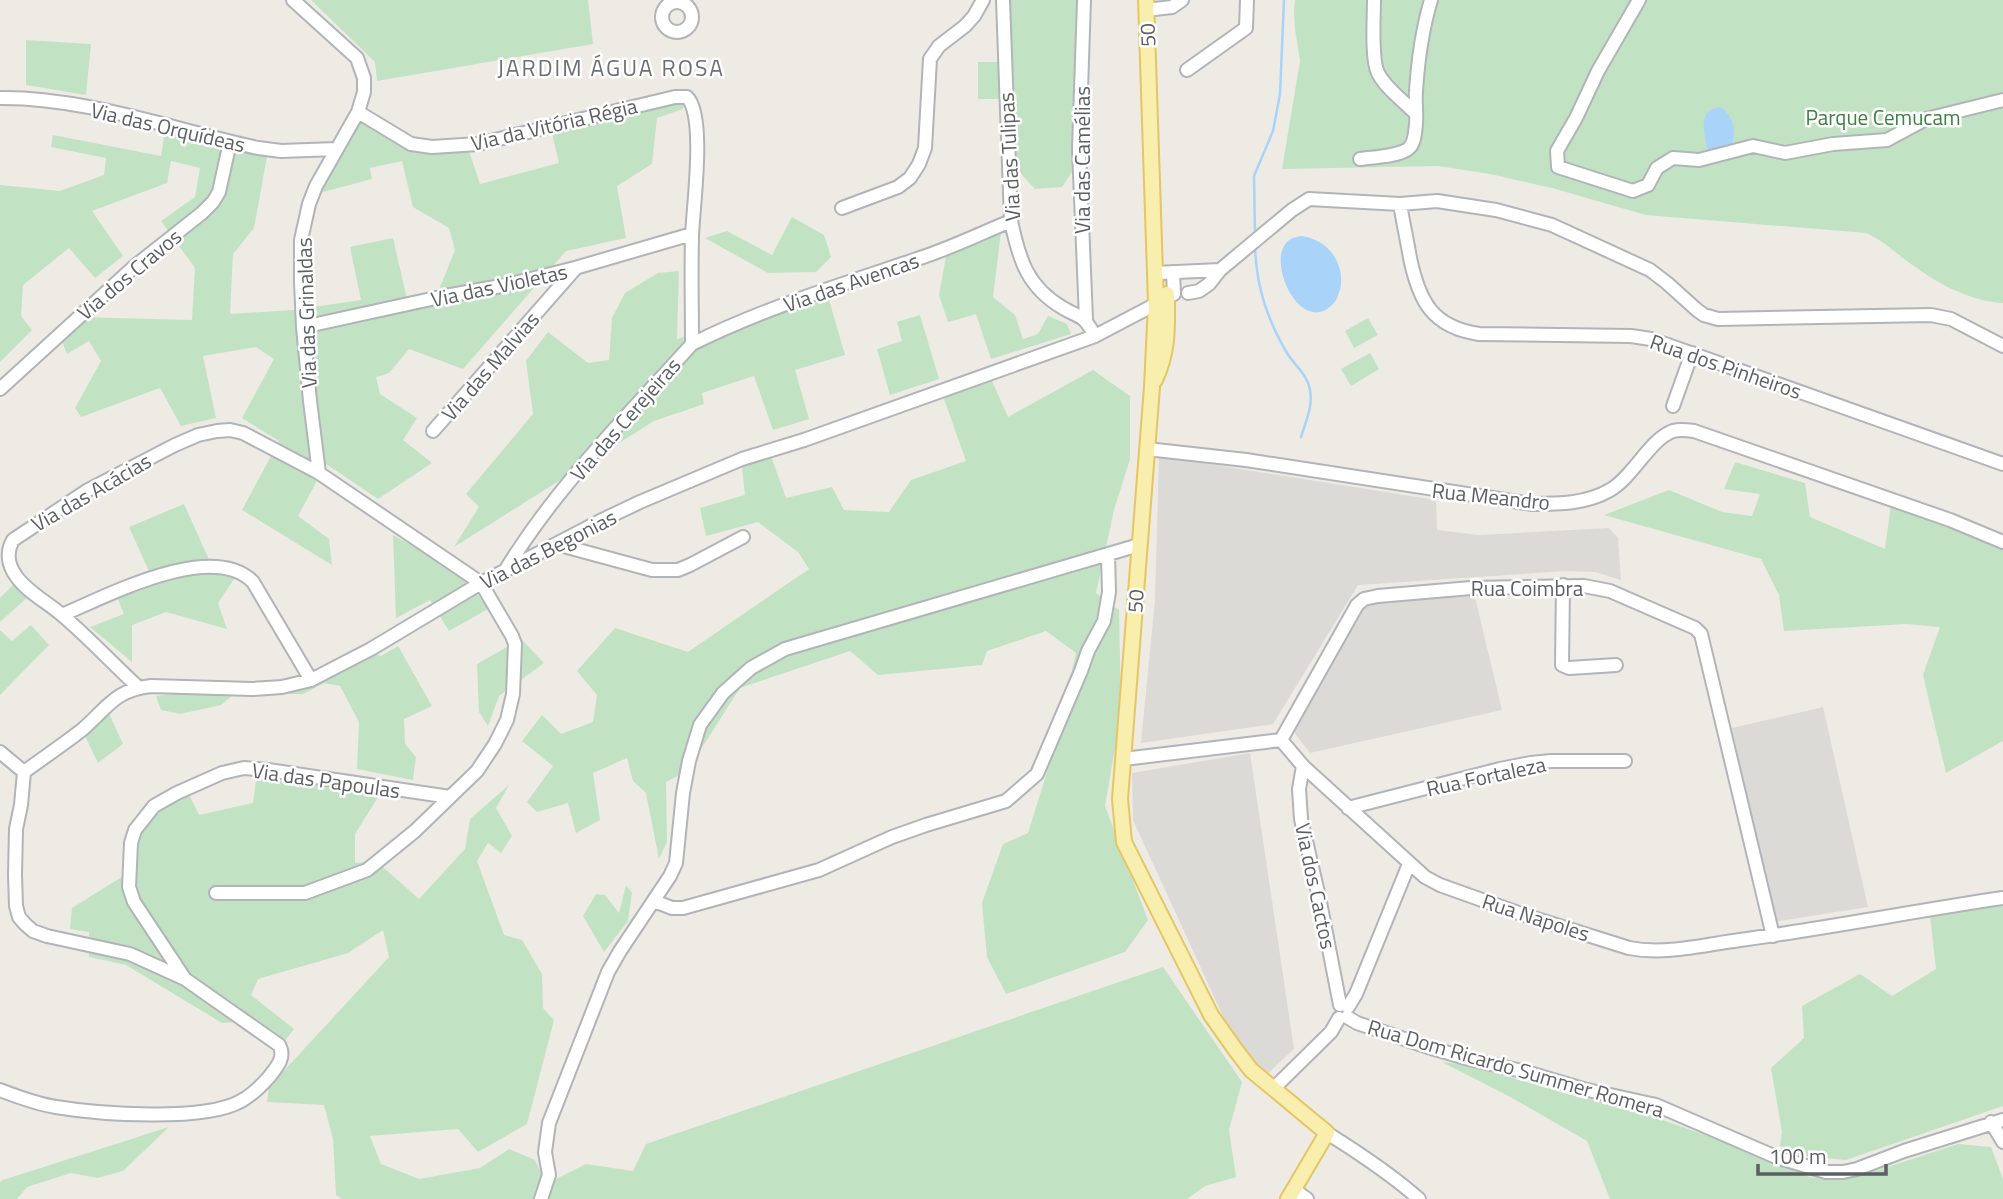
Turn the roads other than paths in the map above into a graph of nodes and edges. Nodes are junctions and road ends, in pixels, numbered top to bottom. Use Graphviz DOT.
graph roads {
  1 [pos="293,0"];
  2 [pos="983,0"];
  3 [pos="1003,0"];
  4 [pos="1084,0"];
  5 [pos="1182,0"];
  6 [pos="1247,0"];
  7 [pos="1374,0"];
  8 [pos="1431,0"];
  9 [pos="1639,0"];
  10 [pos="683,2"];
  11 [pos="1146,5"];
  12 [pos="662,6"];
  13 [pos="1187,70"];
  14 [pos="675,97"];
  15 [pos="0,98"];
  16 [pos="2003,100"];
  17 [pos="358,112"];
  18 [pos="1416,114"];
  19 [pos="230,142"];
  20 [pos="336,149"];
  21 [pos="1360,159"];
  22 [pos="1400,204"];
  23 [pos="842,208"];
  24 [pos="1011,221"];
  25 [pos="692,234"];
  26 [pos="575,268"];
  27 [pos="1220,270"];
  28 [pos="1173,272"];
  29 [pos="1155,273"];
  30 [pos="1170,296"];
  31 [pos="1086,320"];
  32 [pos="303,327"];
  33 [pos="1095,336"];
  34 [pos="692,344"];
  35 [pos="2003,346"];
  36 [pos="1692,353"];
  37 [pos="0,389"];
  38 [pos="1673,406"];
  39 [pos="433,431"];
  40 [pos="1147,449"];
  41 [pos="2003,464"];
  42 [pos="319,473"];
  43 [pos="743,537"];
  44 [pos="2003,542"];
  45 [pos="555,544"];
  46 [pos="1139,545"];
  47 [pos="1108,554"];
  48 [pos="505,571"];
  49 [pos="481,583"];
  50 [pos="1563,585"];
  51 [pos="62,615"];
  52 [pos="1616,665"];
  53 [pos="311,680"];
  54 [pos="138,687"];
  55 [pos="1281,740"];
  56 [pos="0,752"];
  57 [pos="1124,759"];
  58 [pos="1625,761"];
  59 [pos="1304,766"];
  60 [pos="24,772"];
  61 [pos="450,797"];
  62 [pos="1348,808"];
  63 [pos="1409,864"];
  64 [pos="216,893"];
  65 [pos="2003,898"];
  66 [pos="654,901"];
  67 [pos="1773,936"];
  68 [pos="185,979"];
  69 [pos="1344,1012"];
  70 [pos="1274,1088"];
  71 [pos="0,1090"];
  72 [pos="1997,1121"];
  73 [pos="1327,1133"];
  74 [pos="2003,1142"];
  75 [pos="1290,1194"];
  76 [pos="541,1199"];
  77 [pos="1307,1199"];
  78 [pos="1419,1199"];
  1 -- 17 [label="street, Via das Grinaldas"];
  2 -- 23 [label="street"];
  3 -- 24 [label="street, Via das Tulipas"];
  4 -- 31 [label="street, Via das Camélias"];
  5 -- 11 [label="street"];
  6 -- 13 [label="street"];
  7 -- 18 [label="street"];
  8 -- 18 [label="street"];
  9 -- 16 [label="street"];
  10 -- 12 [label="street"];
  10 -- 12 [label="street"];
  11 -- 29 [label="main road, 50"];
  14 -- 17 [label="street, Via da Vitória Régia"];
  14 -- 25 [label="street, Via das Cerejeiras"];
  15 -- 19 [label="street, Via das Orquídeas"];
  17 -- 20 [label="street, Via das Grinaldas"];
  18 -- 21 [label="street"];
  19 -- 20 [label="street, Via das Orquídeas"];
  19 -- 37 [label="street, Via dos Cravos"];
  20 -- 32 [label="street, Via das Grinaldas"];
  22 -- 27 [label="street, Rua dos Pinheiros"];
  22 -- 35 [label="street, Rua dos Pinheiros"];
  22 -- 36 [label="street, Rua dos Pinheiros"];
  24 -- 31 [label="street, Via das Tulipas"];
  24 -- 34 [label="street, Via das Avencas"];
  25 -- 26 [label="street, Via das Violetas"];
  25 -- 34 [label="street, Via das Cerejeiras"];
  26 -- 32 [label="street, Via das Violetas"];
  26 -- 39 [label="street, Via das Malvias"];
  27 -- 28 [label="street"];
  27 -- 30 [label="street, Rua dos Pinheiros"];
  28 -- 29 [label="street"];
  28 -- 30 [label="street"];
  29 -- 30 [label="main road, 50"];
  30 -- 33 [label="street"];
  30 -- 40 [label="main road, 50"];
  31 -- 33 [label="street"];
  32 -- 42 [label="street, Via das Grinaldas"];
  33 -- 45 [label="street, Via das Begonias"];
  34 -- 48 [label="street, Via das Cerejeiras"];
  36 -- 38 [label="street"];
  36 -- 41 [label="street, Rua dos Pinheiros"];
  40 -- 44 [label="street, Rua Meandro"];
  40 -- 46 [label="main road, 50"];
  42 -- 49 [label="street"];
  42 -- 51 [label="street, Via das Acácias"];
  43 -- 45 [label="street"];
  45 -- 48 [label="street, Via das Begonias"];
  46 -- 47 [label="street"];
  46 -- 57 [label="main road, 50"];
  47 -- 66 [label="street"];
  47 -- 66 [label="street"];
  48 -- 49 [label="street, Via das Begonias"];
  49 -- 53 [label="street, Via das Begonias"];
  49 -- 61 [label="street"];
  50 -- 52 [label="street"];
  50 -- 55 [label="street, Rua Coimbra"];
  50 -- 67 [label="street, Rua Coimbra"];
  51 -- 53 [label="street"];
  51 -- 54 [label="street, Via das Acácias"];
  53 -- 54 [label="street, Via das Begonias"];
  54 -- 60 [label="street, Via das Begonias"];
  55 -- 57 [label="street"];
  55 -- 59 [label="street, Rua Napoles"];
  56 -- 60 [label="street"];
  57 -- 70 [label="main road, 50"];
  58 -- 62 [label="street, Rua Fortaleza"];
  59 -- 62 [label="street, Rua Napoles"];
  59 -- 69 [label="street, Via dos Cactos"];
  60 -- 68 [label="street"];
  61 -- 64 [label="street"];
  61 -- 68 [label="street, Via das Papoulas"];
  62 -- 63 [label="street, Rua Napoles"];
  63 -- 67 [label="street, Rua Napoles"];
  63 -- 69 [label="street"];
  65 -- 67 [label="street, Rua Napoles"];
  66 -- 76 [label="street"];
  68 -- 71 [label="street"];
  69 -- 70 [label="street"];
  69 -- 72 [label="street, Rua Dom Ricardo Summer Romera"];
  70 -- 73 [label="main road, 50"];
  72 -- 74 [label="street"];
  73 -- 75 [label="main road"];
  73 -- 78 [label="street"];
  75 -- 77 [label="street"];
}
